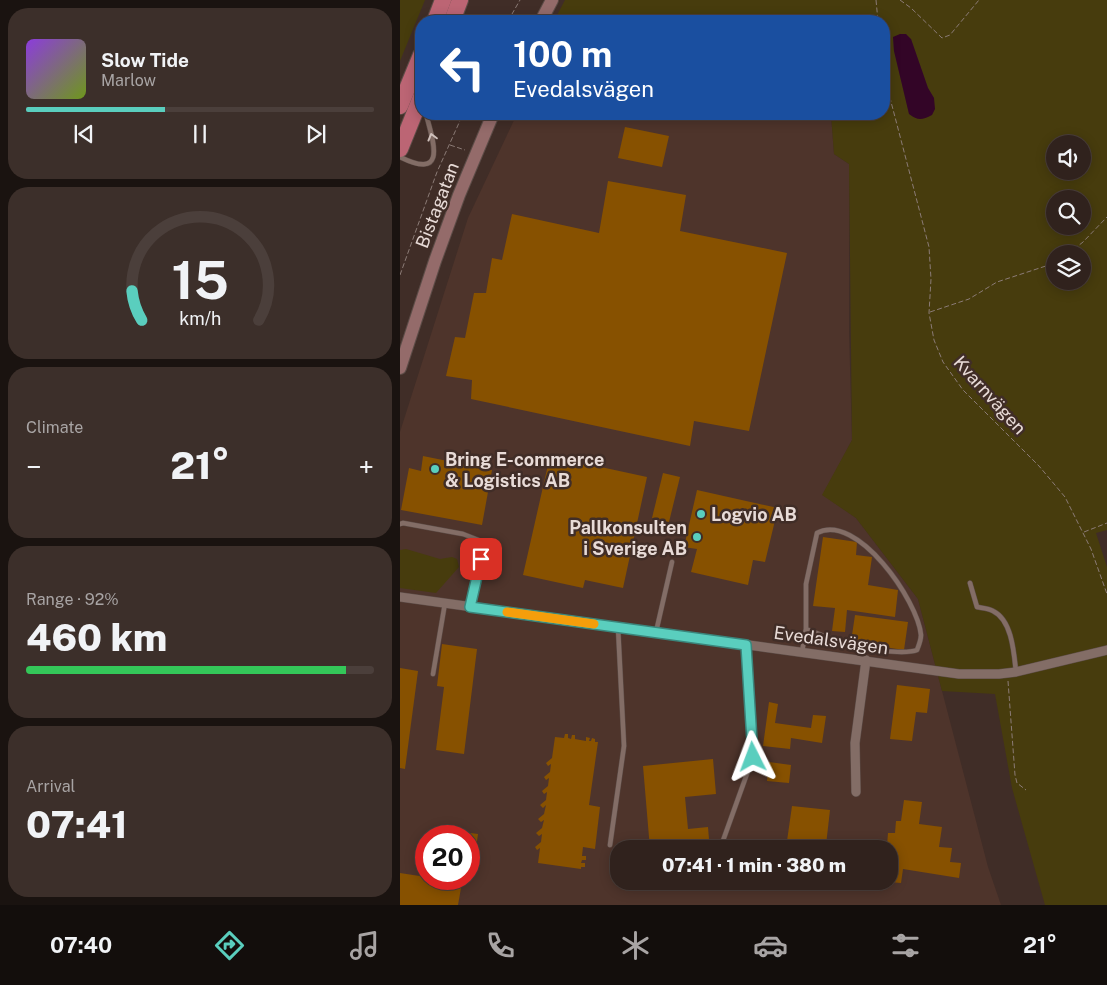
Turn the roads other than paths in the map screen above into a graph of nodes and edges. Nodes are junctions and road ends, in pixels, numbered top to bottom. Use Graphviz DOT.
graph roads {
  1 [pos="443,0"];
  2 [pos="460,0"];
  3 [pos="552,0"];
  4 [pos="437,15"];
  5 [pos="454,15"];
  6 [pos="544,15"];
  7 [pos="415,70"];
  8 [pos="400,106"];
  9 [pos="415,112"];
  10 [pos="428,120"];
  11 [pos="490,120"];
  12 [pos="400,149"];
  13 [pos="400,157"];
  14 [pos="400,368"];
  15 [pos="400,524"];
  16 [pos="672,562"];
  17 [pos="970,583"];
  18 [pos="400,597"];
  19 [pos="445,603"];
  20 [pos="470,607"];
  21 [pos="618,627"];
  22 [pos="806,629"];
  23 [pos="656,632"];
  24 [pos="746,645"];
  25 [pos="1107,650"];
  26 [pos="802,652"];
  27 [pos="866,660"];
  28 [pos="1012,672"];
  29 [pos="432,674"];
  30 [pos="856,792"];
  31 [pos="611,840"];
  32 [pos="723,840"];
  1 -- 4 [label="highway"];
  2 -- 5 [label="highway"];
  3 -- 6 [label="street"];
  7 -- 8 [label="highway"];
  9 -- 12 [label="highway"];
  13 -- 10 [label="lane, one-way"];
  11 -- 14 [label="street, Bistagatan"];
  15 -- 20 [label="lane"];
  16 -- 23 [label="lane"];
  17 -- 28 [label="lane"];
  18 -- 19 [label="street, Evedalsvägen"];
  19 -- 20 [label="street, Evedalsvägen"];
  19 -- 29 [label="lane"];
  20 -- 21 [label="street, Evedalsvägen"];
  21 -- 23 [label="street, Evedalsvägen"];
  21 -- 31 [label="lane"];
  22 -- 22 [label="lane"];
  22 -- 26 [label="lane"];
  23 -- 24 [label="street, Evedalsvägen"];
  24 -- 26 [label="street, Evedalsvägen"];
  24 -- 32 [label="lane"];
  25 -- 28 [label="street, Evedalsvägen"];
  26 -- 27 [label="street, Evedalsvägen"];
  27 -- 28 [label="street, Evedalsvägen"];
  27 -- 30 [label="street"];
}
